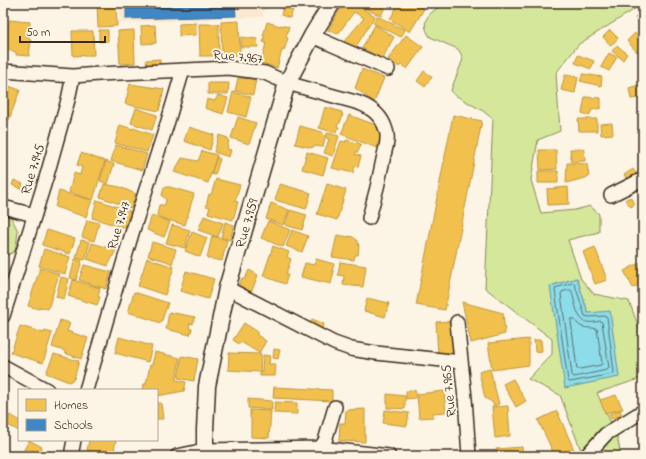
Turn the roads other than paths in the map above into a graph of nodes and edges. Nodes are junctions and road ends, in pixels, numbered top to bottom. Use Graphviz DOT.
graph roads {
  1 [pos="332,3"];
  2 [pos="312,36"];
  3 [pos="388,69"];
  4 [pos="183,70"];
  5 [pos="3,71"];
  6 [pos="73,76"];
  7 [pos="286,83"];
  8 [pos="643,180"];
  9 [pos="611,195"];
  10 [pos="3,207"];
  11 [pos="34,215"];
  12 [pos="369,218"];
  13 [pos="227,288"];
  14 [pos="3,316"];
  15 [pos="457,322"];
  16 [pos="461,362"];
  17 [pos="3,366"];
  18 [pos="45,389"];
  19 [pos="86,389"];
  20 [pos="335,407"];
  21 [pos="643,411"];
  22 [pos="74,441"];
  23 [pos="320,452"];
  24 [pos="205,453"];
  25 [pos="71,456"];
  26 [pos="177,456"];
  27 [pos="389,456"];
  28 [pos="469,456"];
  29 [pos="586,456"];
  1 -- 2 [label="street, Rue 7.959"];
  2 -- 3 [label="street"];
  2 -- 7 [label="street, Rue 7.959"];
  4 -- 6 [label="street, Rue 7.967"];
  4 -- 7 [label="street, Rue 7.967"];
  4 -- 19 [label="street, Rue 7.947"];
  5 -- 6 [label="street, Rue 7.967"];
  6 -- 11 [label="street, Rue 7.945"];
  7 -- 12 [label="street, Rue 7.967"];
  7 -- 13 [label="street, Rue 7.959"];
  8 -- 9 [label="street"];
  10 -- 11 [label="street"];
  11 -- 14 [label="street, Rue 7.945"];
  13 -- 16 [label="street"];
  13 -- 24 [label="street, Rue 7.959"];
  15 -- 16 [label="street, Rue 7.965"];
  16 -- 28 [label="street, Rue 7.965"];
  17 -- 18 [label="street"];
  20 -- 23 [label="street"];
  21 -- 29 [label="street"];
  22 -- 25 [label="street"];
  23 -- 24 [label="street"];
  23 -- 27 [label="street"];
  24 -- 26 [label="street"];
}
